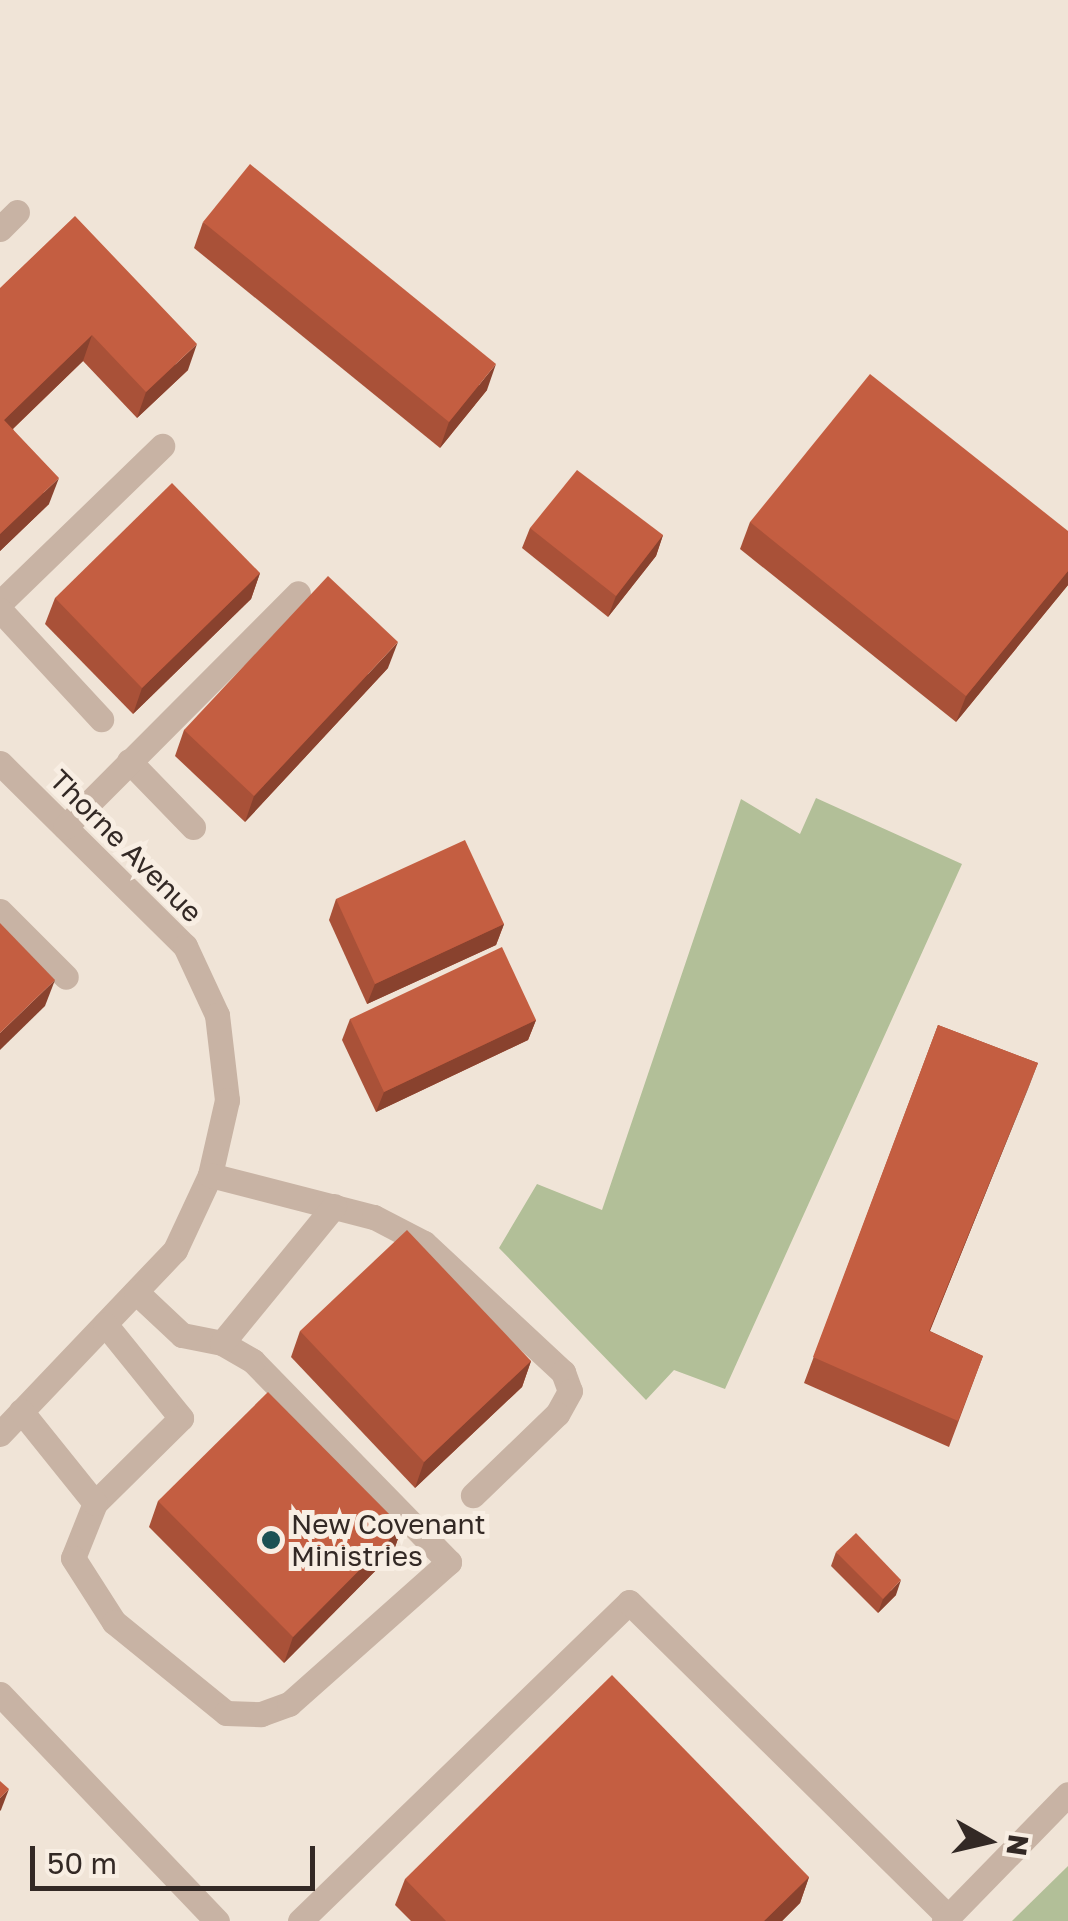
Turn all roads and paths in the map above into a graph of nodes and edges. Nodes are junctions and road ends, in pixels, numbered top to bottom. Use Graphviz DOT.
graph roads {
  1 [pos="162,446"];
  2 [pos="298,592"];
  3 [pos="0,606"];
  4 [pos="102,719"];
  5 [pos="129,762"];
  6 [pos="0,763"];
  7 [pos="65,826"];
  8 [pos="193,827"];
  9 [pos="0,912"];
  10 [pos="66,977"];
  11 [pos="210,1175"];
  12 [pos="334,1206"];
  13 [pos="136,1292"];
  14 [pos="104,1324"];
  15 [pos="222,1343"];
  16 [pos="22,1411"];
  17 [pos="0,1434"];
  18 [pos="473,1495"];
  19 [pos="95,1503"];
  20 [pos="0,1694"];
  21 [pos="1068,1794"];
  22 [pos="946,1919"];
  23 [pos="216,1921"];
  24 [pos="300,1921"];
  1 -- 3 [label="street"];
  2 -- 5 [label="street"];
  3 -- 4 [label="street"];
  5 -- 7 [label="street"];
  5 -- 8 [label="street"];
  6 -- 7 [label="street, Thorne Avenue"];
  7 -- 11 [label="street, Thorne Avenue"];
  9 -- 10 [label="street"];
  11 -- 12 [label="street"];
  11 -- 13 [label="street, Thorne Avenue"];
  12 -- 15 [label="street"];
  12 -- 18 [label="street"];
  13 -- 14 [label="street, Thorne Avenue"];
  13 -- 15 [label="street"];
  14 -- 16 [label="street, Thorne Avenue"];
  14 -- 19 [label="street"];
  15 -- 19 [label="street"];
  16 -- 17 [label="street, Thorne Avenue"];
  16 -- 19 [label="street"];
  20 -- 23 [label="street"];
  21 -- 22 [label="street"];
  22 -- 24 [label="street"];
}
